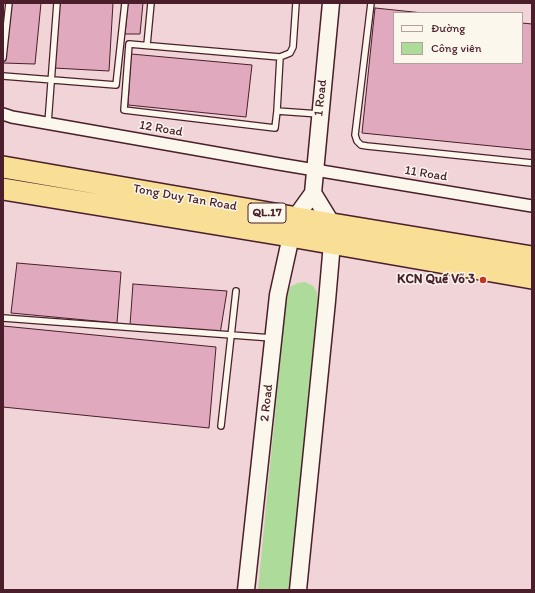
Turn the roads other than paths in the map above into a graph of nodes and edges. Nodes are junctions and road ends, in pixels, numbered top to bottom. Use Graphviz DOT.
graph roads {
  1 [pos="9,3"];
  2 [pos="57,3"];
  3 [pos="125,3"];
  4 [pos="151,3"];
  5 [pos="296,3"];
  6 [pos="331,3"];
  7 [pos="371,3"];
  8 [pos="147,45"];
  9 [pos="280,57"];
  10 [pos="3,58"];
  11 [pos="3,76"];
  12 [pos="50,80"];
  13 [pos="277,110"];
  14 [pos="3,114"];
  15 [pos="320,114"];
  16 [pos="48,123"];
  17 [pos="532,163"];
  18 [pos="3,167"];
  19 [pos="315,170"];
  20 [pos="3,189"];
  21 [pos="313,192"];
  22 [pos="532,206"];
  23 [pos="292,227"];
  24 [pos="332,234"];
  25 [pos="532,257"];
  26 [pos="532,278"];
  27 [pos="236,291"];
  28 [pos="3,318"];
  29 [pos="231,335"];
  30 [pos="274,338"];
  31 [pos="221,426"];
  32 [pos="246,590"];
  33 [pos="298,590"];
  1 -- 10 [label="lane"];
  2 -- 12 [label="lane"];
  3 -- 12 [label="lane"];
  4 -- 8 [label="lane"];
  5 -- 9 [label="lane"];
  6 -- 15 [label="main road, 1 Road"];
  7 -- 17 [label="lane"];
  8 -- 9 [label="lane"];
  8 -- 13 [label="lane"];
  9 -- 13 [label="lane"];
  11 -- 12 [label="lane"];
  12 -- 16 [label="lane"];
  13 -- 15 [label="lane"];
  14 -- 16 [label="street, 12 Road"];
  15 -- 19 [label="main road, 1 Road"];
  16 -- 19 [label="street, 12 Road"];
  18 -- 23 [label="highway, Tong Duy Tan Road / QL.17"];
  19 -- 21 [label="main road, 1 Road"];
  19 -- 22 [label="street, 11 Road"];
  20 -- 23 [label="highway, Tong Duy Tan Road / QL.17"];
  21 -- 23 [label="main road"];
  21 -- 24 [label="main road"];
  23 -- 24 [label="highway, Tong Duy Tan Road / QL.17"];
  23 -- 30 [label="main road, 2 Road"];
  24 -- 25 [label="highway, Tong Duy Tan Road / QL.17"];
  24 -- 26 [label="highway, Tong Duy Tan Road / QL.17"];
  24 -- 33 [label="main road"];
  27 -- 29 [label="lane"];
  28 -- 29 [label="lane"];
  29 -- 30 [label="lane"];
  29 -- 31 [label="lane"];
  30 -- 32 [label="main road, 2 Road"];
}
